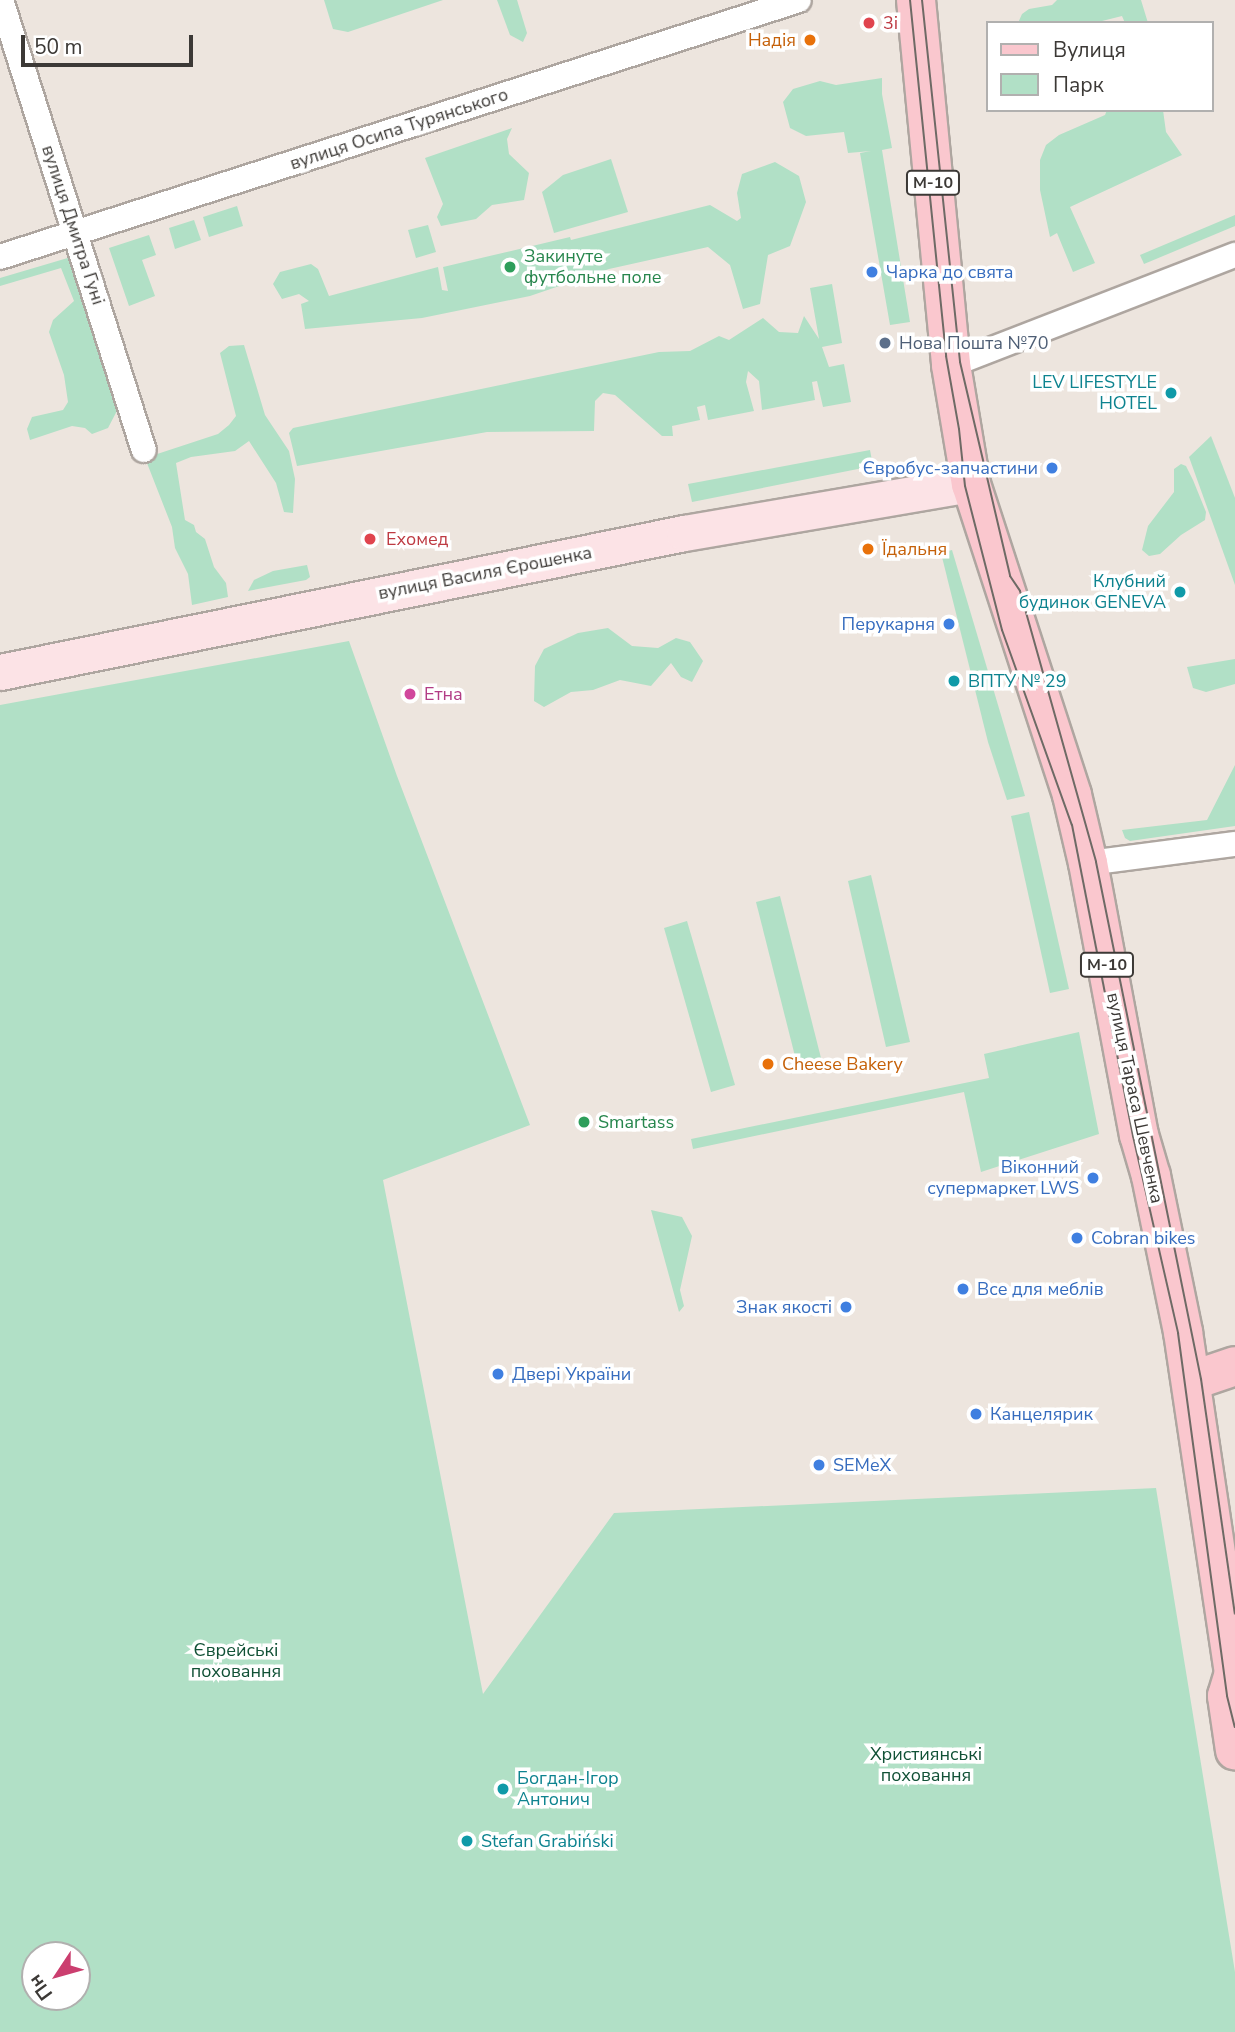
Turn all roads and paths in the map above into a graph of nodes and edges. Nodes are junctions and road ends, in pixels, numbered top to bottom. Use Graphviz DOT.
graph roads {
  1 [pos="1,0"];
  2 [pos="799,0"];
  3 [pos="916,0"];
  4 [pos="77,233"];
  5 [pos="1235,255"];
  6 [pos="0,257"];
  7 [pos="951,365"];
  8 [pos="144,450"];
  9 [pos="971,484"];
  10 [pos="0,672"];
  11 [pos="1235,845"];
  12 [pos="1088,863"];
  13 [pos="1235,1366"];
  14 [pos="1191,1381"];
  15 [pos="1235,1673"];
  16 [pos="1235,1750"];
  1 -- 4 [label="street, вулиця Дмитра Гуні"];
  2 -- 4 [label="street, вулиця Осипа Турянського"];
  3 -- 7 [label="main road, вулиця Тараса Шевченка / М-10"];
  4 -- 6 [label="street, вулиця Осипа Турянського"];
  4 -- 8 [label="street, вулиця Дмитра Гуні"];
  5 -- 7 [label="street"];
  7 -- 9 [label="main road, вулиця Тараса Шевченка / М-10"];
  9 -- 10 [label="main road, вулиця Василя Єрошенка"];
  9 -- 12 [label="main road, вулиця Тараса Шевченка / М-10"];
  11 -- 12 [label="street"];
  12 -- 14 [label="main road, вулиця Тараса Шевченка / М-10"];
  13 -- 14 [label="main road"];
  14 -- 15 [label="main road, вулиця Тараса Шевченка / М-10"];
  15 -- 16 [label="main road, вулиця Тараса Шевченка / М-10"];
}
